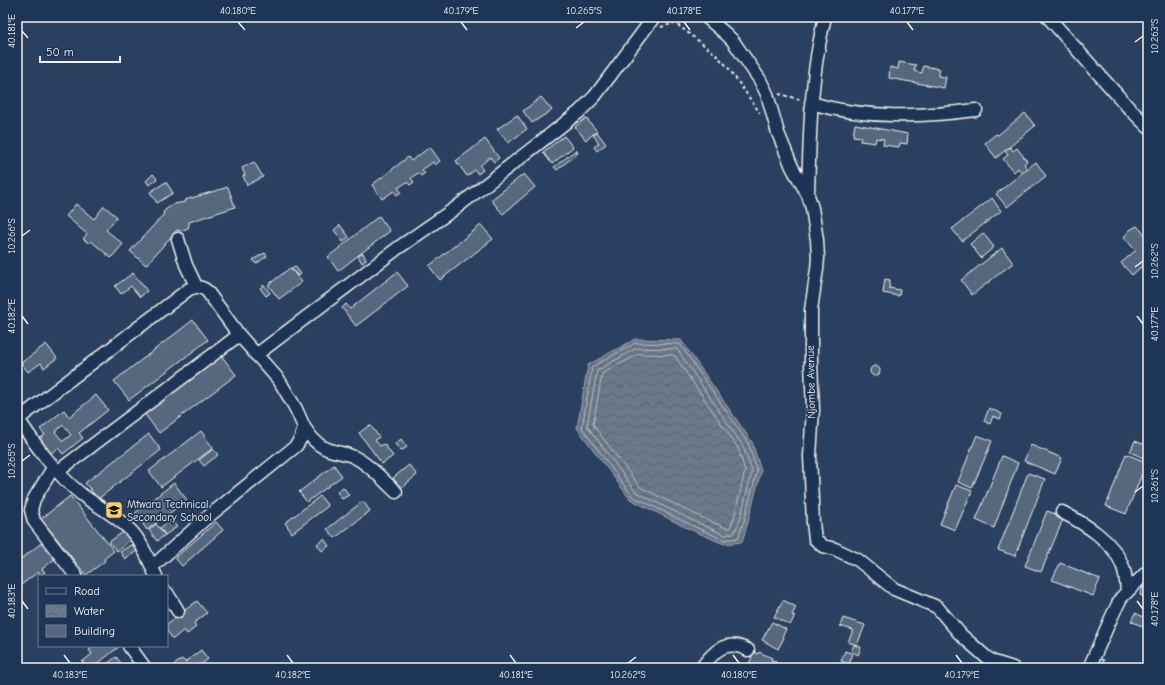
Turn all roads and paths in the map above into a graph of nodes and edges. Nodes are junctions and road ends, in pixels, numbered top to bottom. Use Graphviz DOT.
graph roads {
  1 [pos="654,17"];
  2 [pos="706,17"];
  3 [pos="825,17"];
  4 [pos="1048,17"];
  5 [pos="644,32"];
  6 [pos="763,87"];
  7 [pos="811,103"];
  8 [pos="976,110"];
  9 [pos="775,120"];
  10 [pos="1148,127"];
  11 [pos="808,195"];
  12 [pos="178,238"];
  13 [pos="196,286"];
  14 [pos="239,335"];
  15 [pos="256,355"];
  16 [pos="17,420"];
  17 [pos="304,427"];
  18 [pos="55,470"];
  19 [pos="396,492"];
  20 [pos="1062,512"];
  21 [pos="1148,571"];
  22 [pos="155,574"];
  23 [pos="75,575"];
  24 [pos="1127,591"];
  25 [pos="168,595"];
  26 [pos="178,611"];
  27 [pos="130,647"];
  28 [pos="748,650"];
  29 [pos="993,665"];
  30 [pos="145,668"];
  31 [pos="701,668"];
  32 [pos="1013,668"];
  33 [pos="1089,668"];
  1 -- 5 [label="street"];
  2 -- 6 [label="street, Njombe Avenue"];
  3 -- 7 [label="street"];
  4 -- 10 [label="street"];
  5 -- 9 [label="path"];
  5 -- 15 [label="street"];
  6 -- 7 [label="path"];
  6 -- 9 [label="street, Njombe Avenue"];
  7 -- 8 [label="street"];
  7 -- 11 [label="street"];
  9 -- 11 [label="street, Njombe Avenue"];
  11 -- 29 [label="street, Njombe Avenue"];
  12 -- 13 [label="street"];
  13 -- 14 [label="street"];
  13 -- 16 [label="street"];
  14 -- 15 [label="street"];
  14 -- 18 [label="street"];
  15 -- 17 [label="street"];
  16 -- 18 [label="street"];
  17 -- 19 [label="street"];
  17 -- 22 [label="street"];
  18 -- 22 [label="street"];
  18 -- 23 [label="street"];
  20 -- 24 [label="street"];
  21 -- 24 [label="street"];
  24 -- 33 [label="street"];
  25 -- 26 [label="street"];
  27 -- 30 [label="street"];
  28 -- 31 [label="street"];
  29 -- 32 [label="street, Njombe Avenue"];
}
